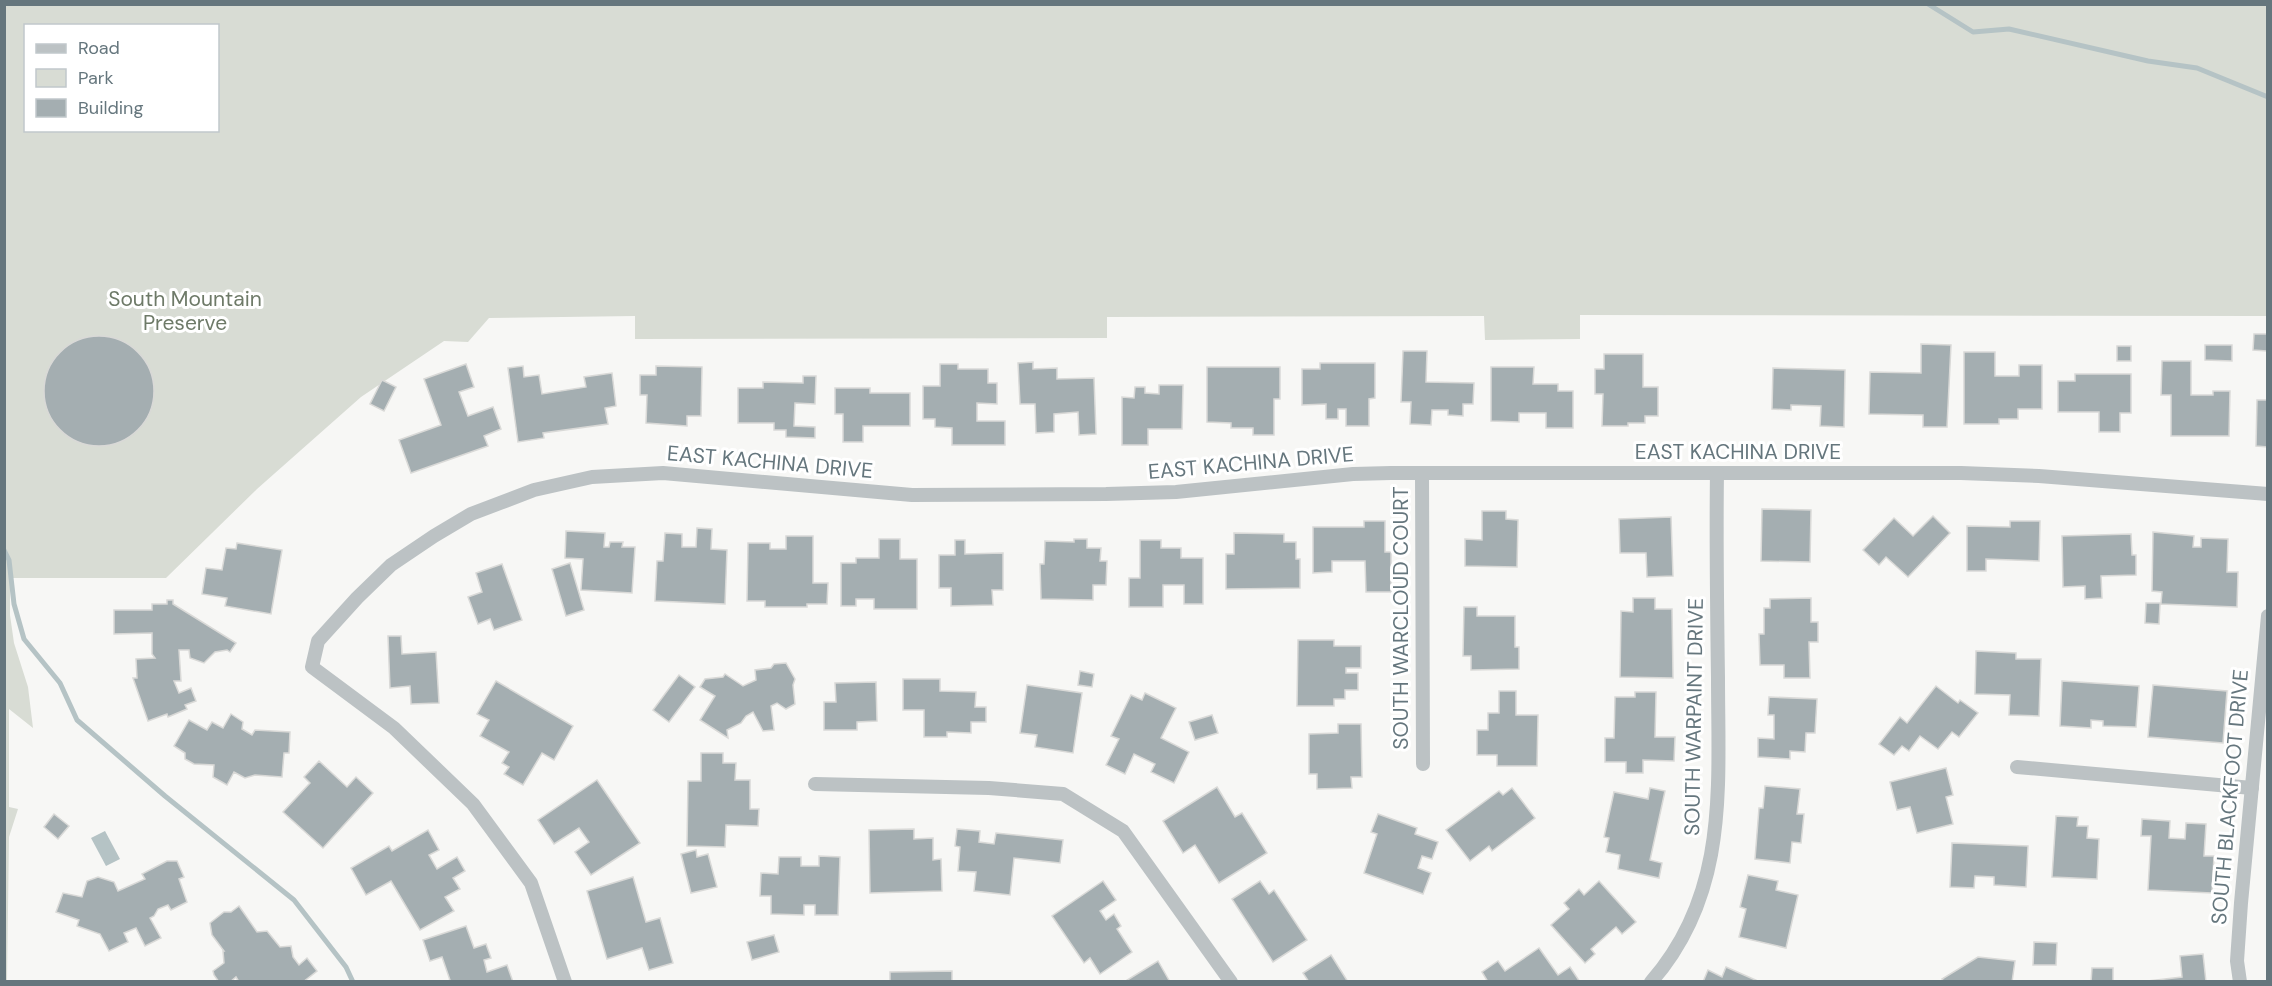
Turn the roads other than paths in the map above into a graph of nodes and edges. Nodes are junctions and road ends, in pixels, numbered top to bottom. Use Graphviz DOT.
graph roads {
  1 [pos="1422,473"];
  2 [pos="1717,473"];
  3 [pos="2268,494"];
  4 [pos="2268,616"];
  5 [pos="1423,764"];
  6 [pos="2018,767"];
  7 [pos="814,784"];
  8 [pos="2252,788"];
  9 [pos="565,981"];
  10 [pos="1231,981"];
  11 [pos="1651,981"];
  12 [pos="2240,981"];
  1 -- 2 [label="street, EAST KACHINA DRIVE"];
  1 -- 5 [label="street, SOUTH WARCLOUD COURT"];
  1 -- 9 [label="street, EAST KACHINA DRIVE"];
  2 -- 3 [label="street, EAST KACHINA DRIVE"];
  2 -- 11 [label="street, SOUTH WARPAINT DRIVE"];
  4 -- 8 [label="street, SOUTH BLACKFOOT DRIVE"];
  6 -- 8 [label="street"];
  7 -- 10 [label="street"];
  8 -- 12 [label="street, SOUTH BLACKFOOT DRIVE"];
}
